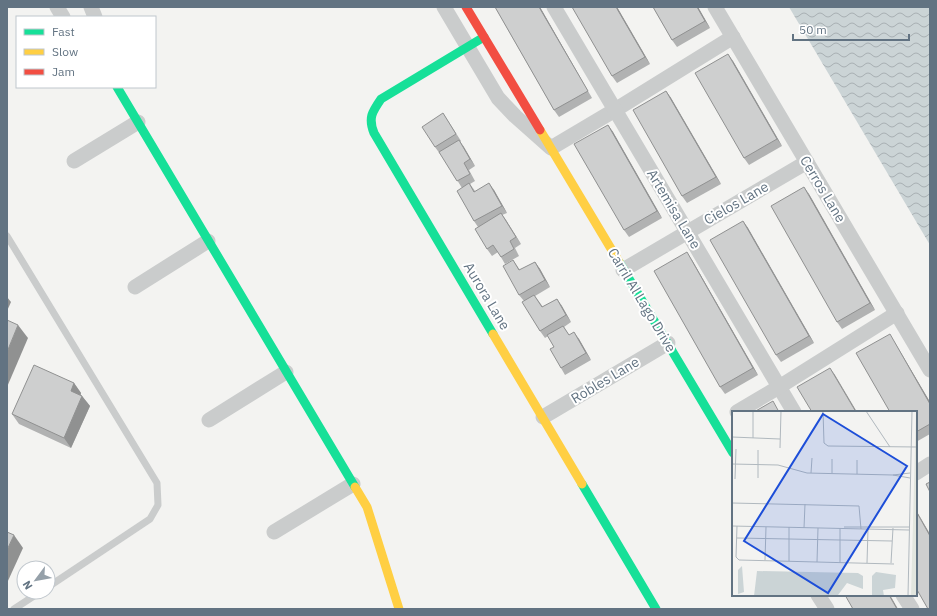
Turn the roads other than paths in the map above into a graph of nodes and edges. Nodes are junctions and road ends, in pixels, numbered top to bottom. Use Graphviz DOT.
graph roads {
  1 [pos="57,7"];
  2 [pos="444,7"];
  3 [pos="466,7"];
  4 [pos="554,7"];
  5 [pos="715,7"];
  6 [pos="62,16"];
  7 [pos="484,37"];
  8 [pos="733,37"];
  9 [pos="468,47"];
  10 [pos="118,88"];
  11 [pos="615,110"];
  12 [pos="138,122"];
  13 [pos="551,148"];
  14 [pos="74,161"];
  15 [pos="807,162"];
  16 [pos="687,231"];
  17 [pos="7,236"];
  18 [pos="208,241"];
  19 [pos="623,270"];
  20 [pos="135,287"];
  21 [pos="896,313"];
  22 [pos="668,343"];
  23 [pos="930,370"];
  24 [pos="286,372"];
  25 [pos="779,387"];
  26 [pos="739,411"];
  27 [pos="793,411"];
  28 [pos="732,415"];
  29 [pos="543,417"];
  30 [pos="209,420"];
  31 [pos="716,424"];
  32 [pos="732,450"];
  33 [pos="930,464"];
  34 [pos="917,472"];
  35 [pos="353,484"];
  36 [pos="274,532"];
  37 [pos="56,582"];
  38 [pos="819,596"];
  39 [pos="904,596"];
  40 [pos="28,600"];
  41 [pos="14,609"];
  42 [pos="399,609"];
  43 [pos="656,609"];
  44 [pos="827,609"];
  45 [pos="912,609"];
  1 -- 6 [label="street"];
  2 -- 9 [label="street, Carril Al Lago Drive"];
  3 -- 7 [label="street, Carril Al Lago Drive"];
  4 -- 11 [label="street, Artemisa Lane"];
  5 -- 8 [label="street, Cerros Lane"];
  7 -- 9 [label="street, Aurora Lane"];
  7 -- 13 [label="street, Carril Al Lago Drive"];
  8 -- 11 [label="street"];
  8 -- 15 [label="street, Cerros Lane"];
  9 -- 13 [label="street, Carril Al Lago Drive"];
  9 -- 29 [label="street, Aurora Lane"];
  10 -- 12 [label="street"];
  11 -- 13 [label="street"];
  11 -- 16 [label="street, Artemisa Lane"];
  12 -- 14 [label="street"];
  12 -- 18 [label="street"];
  13 -- 19 [label="street, Carril Al Lago Drive"];
  15 -- 16 [label="street, Cielos Lane"];
  15 -- 21 [label="street, Cerros Lane"];
  16 -- 19 [label="street, Cielos Lane"];
  16 -- 25 [label="street, Artemisa Lane"];
  17 -- 37 [label="lane"];
  18 -- 20 [label="street"];
  18 -- 24 [label="street"];
  19 -- 22 [label="street, Carril Al Lago Drive"];
  21 -- 23 [label="street, Cerros Lane"];
  21 -- 25 [label="street"];
  22 -- 29 [label="street, Robles Lane"];
  22 -- 31 [label="street, Carril Al Lago Drive"];
  24 -- 30 [label="street"];
  24 -- 35 [label="street"];
  25 -- 26 [label="street"];
  25 -- 27 [label="street, Artemisa Lane"];
  28 -- 31 [label="street"];
  29 -- 43 [label="street, Aurora Lane"];
  31 -- 32 [label="street, Carril Al Lago Drive"];
  33 -- 34 [label="street"];
  35 -- 36 [label="street"];
  35 -- 42 [label="street"];
  38 -- 44 [label="street"];
  39 -- 45 [label="street"];
  40 -- 41 [label="lane"];
}
